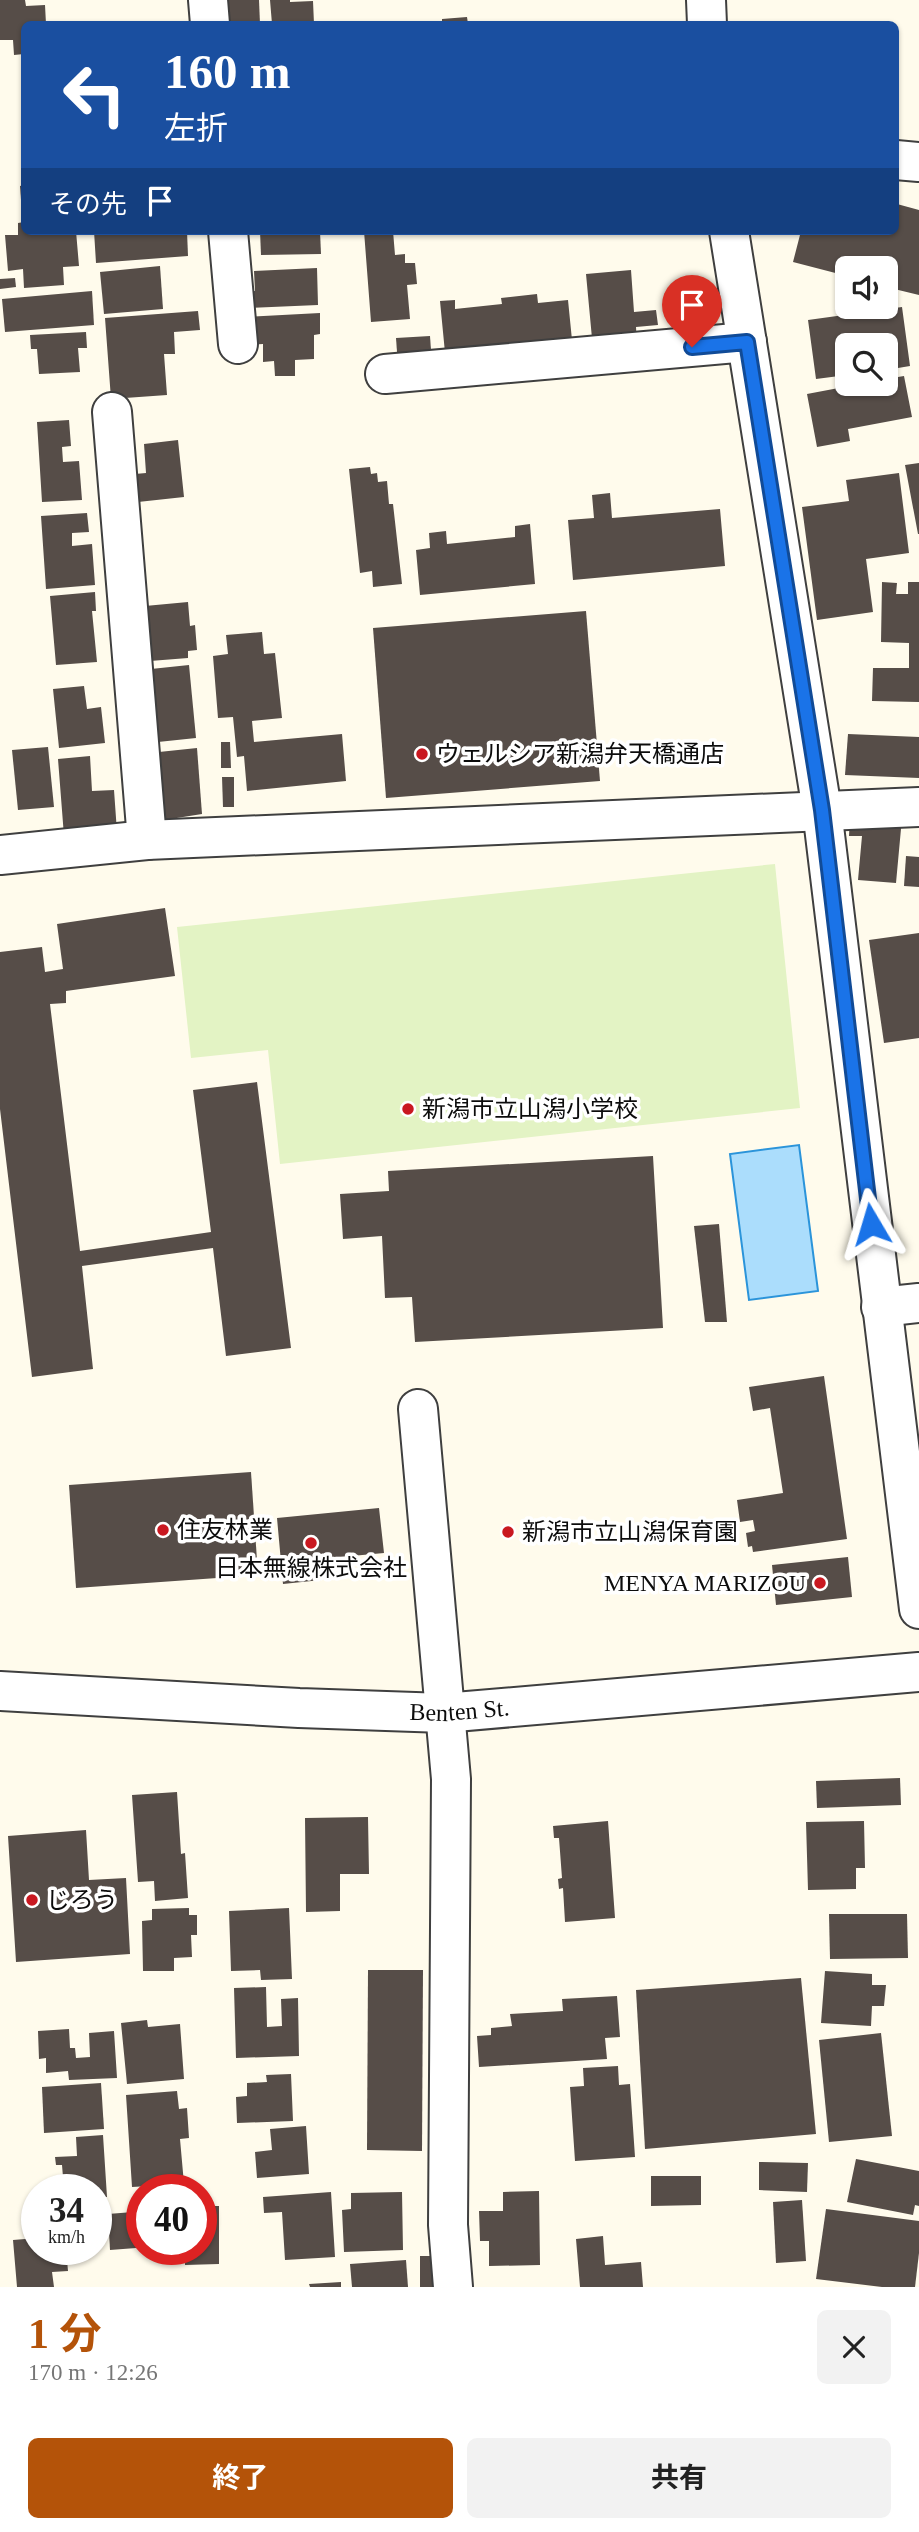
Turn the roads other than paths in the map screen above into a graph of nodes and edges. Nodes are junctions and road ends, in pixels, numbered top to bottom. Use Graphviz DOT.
graph roads {
  1 [pos="208,0"];
  2 [pos="706,0"];
  3 [pos="210,21"];
  4 [pos="707,21"];
  5 [pos="899,160"];
  6 [pos="919,162"];
  7 [pos="228,235"];
  8 [pos="730,235"];
  9 [pos="747,342"];
  10 [pos="238,344"];
  11 [pos="385,374"];
  12 [pos="112,412"];
  13 [pos="919,807"];
  14 [pos="822,810"];
  15 [pos="147,840"];
  16 [pos="0,855"];
  17 [pos="919,1303"];
  18 [pos="881,1307"];
  19 [pos="418,1409"];
  20 [pos="919,1609"];
  21 [pos="919,1672"];
  22 [pos="0,1690"];
  23 [pos="444,1713"];
  24 [pos="453,2287"];
  1 -- 3 [label="street"];
  2 -- 4 [label="street"];
  5 -- 6 [label="street"];
  7 -- 10 [label="street"];
  8 -- 9 [label="street"];
  9 -- 11 [label="street"];
  9 -- 14 [label="street"];
  12 -- 15 [label="street"];
  13 -- 14 [label="street"];
  14 -- 15 [label="street"];
  14 -- 18 [label="street"];
  15 -- 16 [label="street"];
  17 -- 18 [label="street"];
  18 -- 20 [label="street"];
  19 -- 23 [label="street"];
  21 -- 23 [label="street, Benten St."];
  22 -- 23 [label="street, Benten St."];
  23 -- 24 [label="street"];
}
